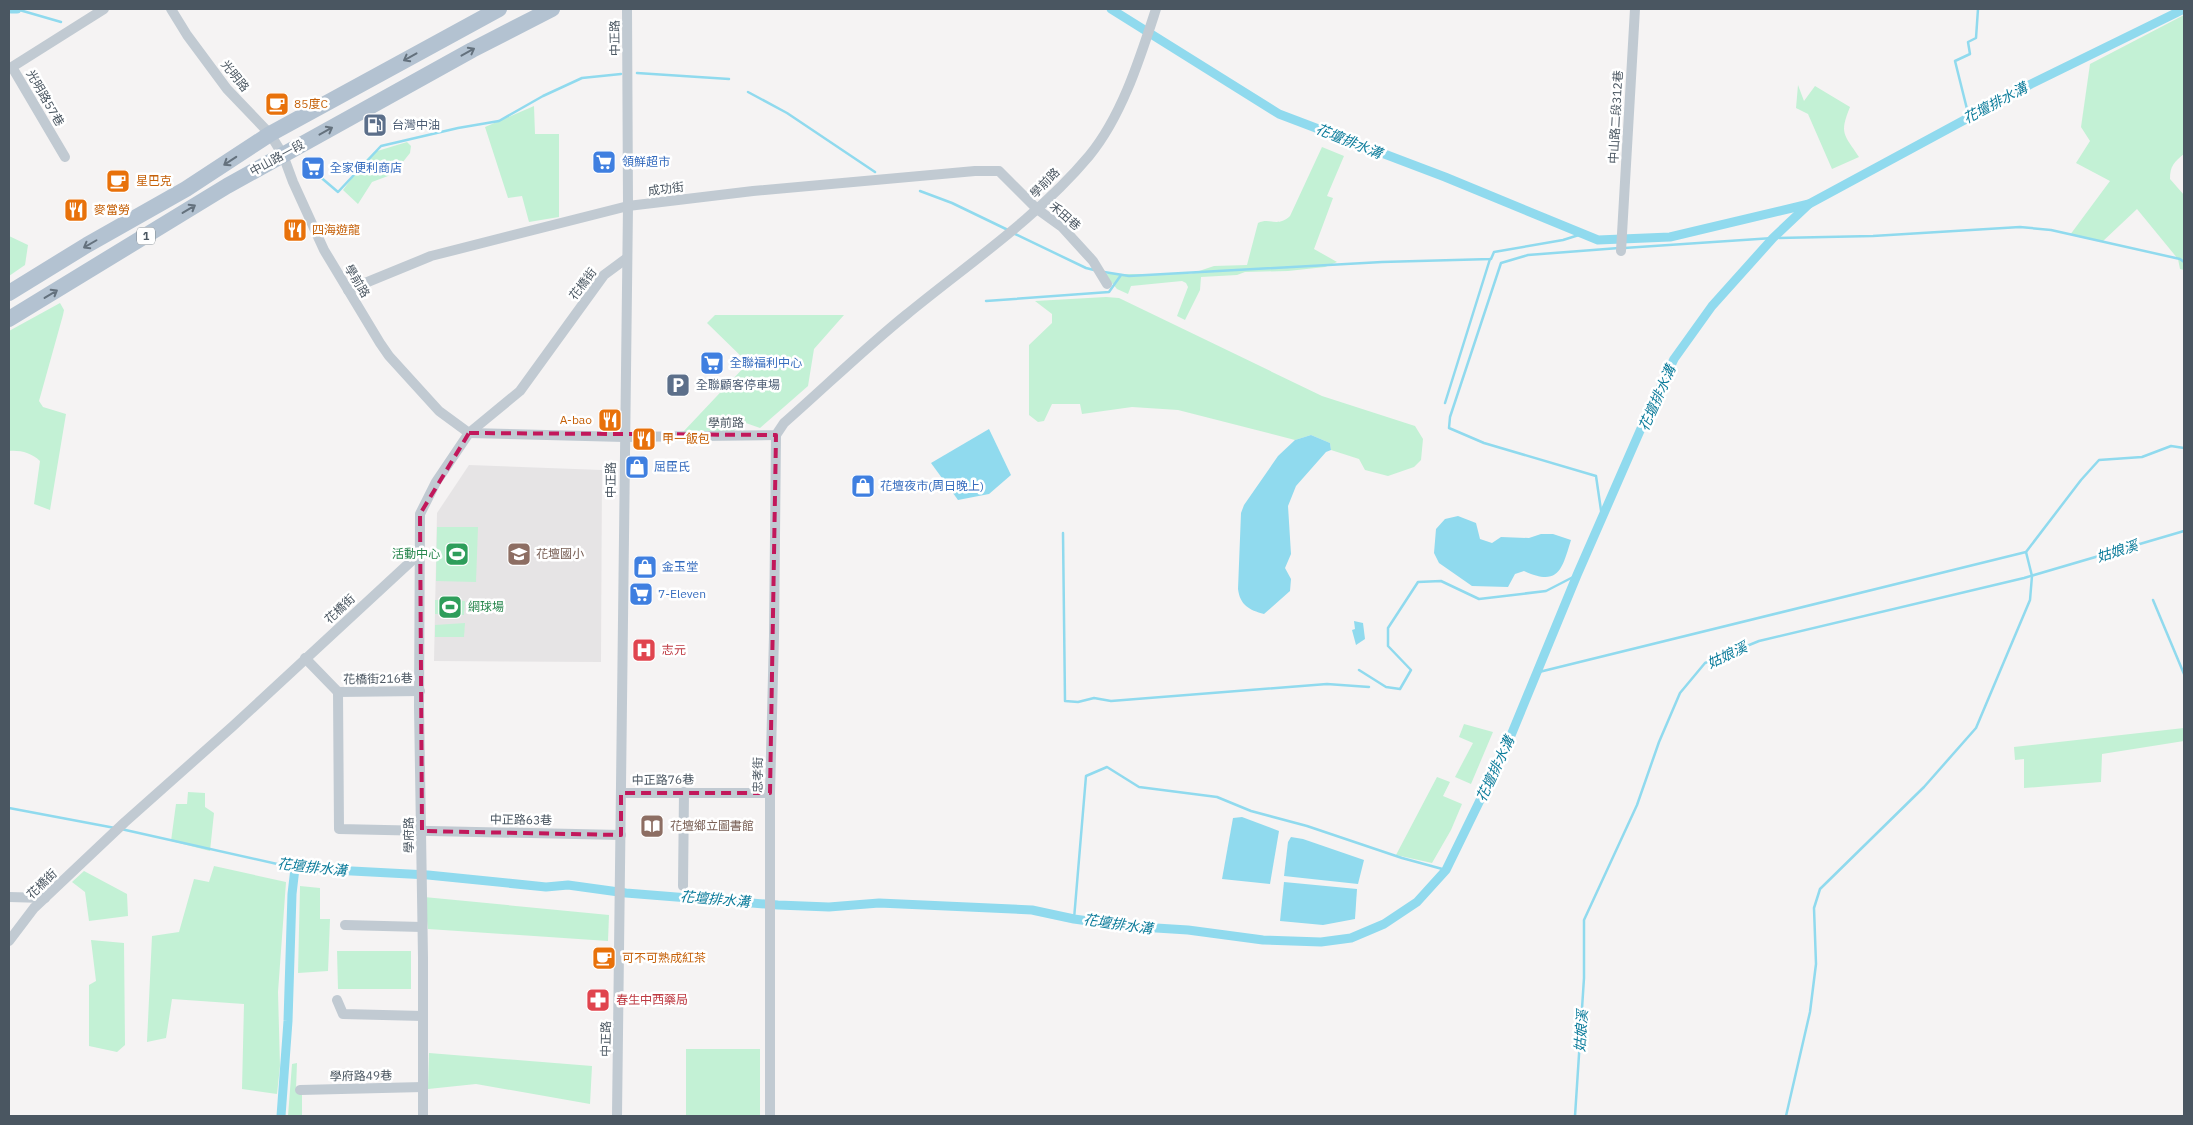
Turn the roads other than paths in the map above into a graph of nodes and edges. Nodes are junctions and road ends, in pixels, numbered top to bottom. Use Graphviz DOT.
graph roads {
  1 [pos="104,9"];
  2 [pos="171,9"];
  3 [pos="499,9"];
  4 [pos="552,9"];
  5 [pos="627,9"];
  6 [pos="1156,9"];
  7 [pos="1635,9"];
  8 [pos="270,134"];
  9 [pos="284,154"];
  10 [pos="65,157"];
  11 [pos="999,171"];
  12 [pos="628,206"];
  13 [pos="1037,209"];
  14 [pos="1621,251"];
  15 [pos="627,258"];
  16 [pos="1107,284"];
  17 [pos="348,290"];
  18 [pos="9,293"];
  19 [pos="9,319"];
  20 [pos="469,433"];
  21 [pos="776,435"];
  22 [pos="624,437"];
  23 [pos="419,554"];
  24 [pos="305,658"];
  25 [pos="420,691"];
  26 [pos="338,692"];
  27 [pos="684,792"];
  28 [pos="621,793"];
  29 [pos="770,793"];
  30 [pos="422,831"];
  31 [pos="621,835"];
  32 [pos="684,886"];
  33 [pos="9,897"];
  34 [pos="45,898"];
  35 [pos="345,924"];
  36 [pos="422,927"];
  37 [pos="9,941"];
  38 [pos="336,1000"];
  39 [pos="423,1016"];
  40 [pos="423,1087"];
  41 [pos="300,1090"];
  42 [pos="423,1116"];
  43 [pos="617,1116"];
  44 [pos="770,1116"];
  1 -- 10 [label="street, 光明路57巷"];
  2 -- 8 [label="street, 光明路"];
  3 -- 8 [label="main road, 中山路一段 / 1, one-way"];
  9 -- 4 [label="main road, 中山路一段 / 1, one-way"];
  5 -- 12 [label="street, 中正路"];
  6 -- 13 [label="street, 學前路"];
  7 -- 14 [label="street, 中山路二段312巷"];
  8 -- 9 [label="street, 光明路"];
  8 -- 18 [label="main road, 中山路一段 / 1, one-way"];
  9 -- 17 [label="street, 學前路"];
  19 -- 9 [label="main road, 中山路一段 / 1, one-way"];
  11 -- 12 [label="street, 成功街"];
  11 -- 13 [label="street, 禾田巷"];
  12 -- 15 [label="street, 中正路"];
  12 -- 17 [label="street, 成功街"];
  13 -- 16 [label="street, 禾田巷"];
  13 -- 21 [label="street, 學前路"];
  15 -- 20 [label="street, 花橋街"];
  15 -- 22 [label="street, 中正路"];
  17 -- 20 [label="street, 學前路"];
  20 -- 22 [label="street, 學前路"];
  20 -- 23 [label="street, 花橋街"];
  21 -- 22 [label="street, 學前路"];
  21 -- 29 [label="street, 忠孝街"];
  22 -- 28 [label="street, 中正路"];
  23 -- 24 [label="street, 花橋街"];
  23 -- 25 [label="street, 學府路"];
  24 -- 26 [label="street"];
  24 -- 34 [label="street, 花橋街"];
  25 -- 26 [label="street, 花橋街216巷"];
  25 -- 30 [label="street, 學府路"];
  26 -- 30 [label="street, 中正路63巷"];
  27 -- 28 [label="street, 中正路76巷"];
  27 -- 29 [label="street, 中正路76巷"];
  27 -- 32 [label="street"];
  28 -- 31 [label="street, 中正路"];
  29 -- 44 [label="street, 忠孝街"];
  30 -- 31 [label="street, 中正路63巷"];
  30 -- 36 [label="street, 學府路"];
  31 -- 43 [label="street, 中正路"];
  33 -- 34 [label="street"];
  34 -- 37 [label="street, 花橋街"];
  35 -- 36 [label="street"];
  36 -- 39 [label="street, 學府路"];
  38 -- 39 [label="street"];
  39 -- 40 [label="street, 學府路"];
  40 -- 41 [label="street, 學府路49巷"];
  40 -- 42 [label="street, 學府路"];
}
